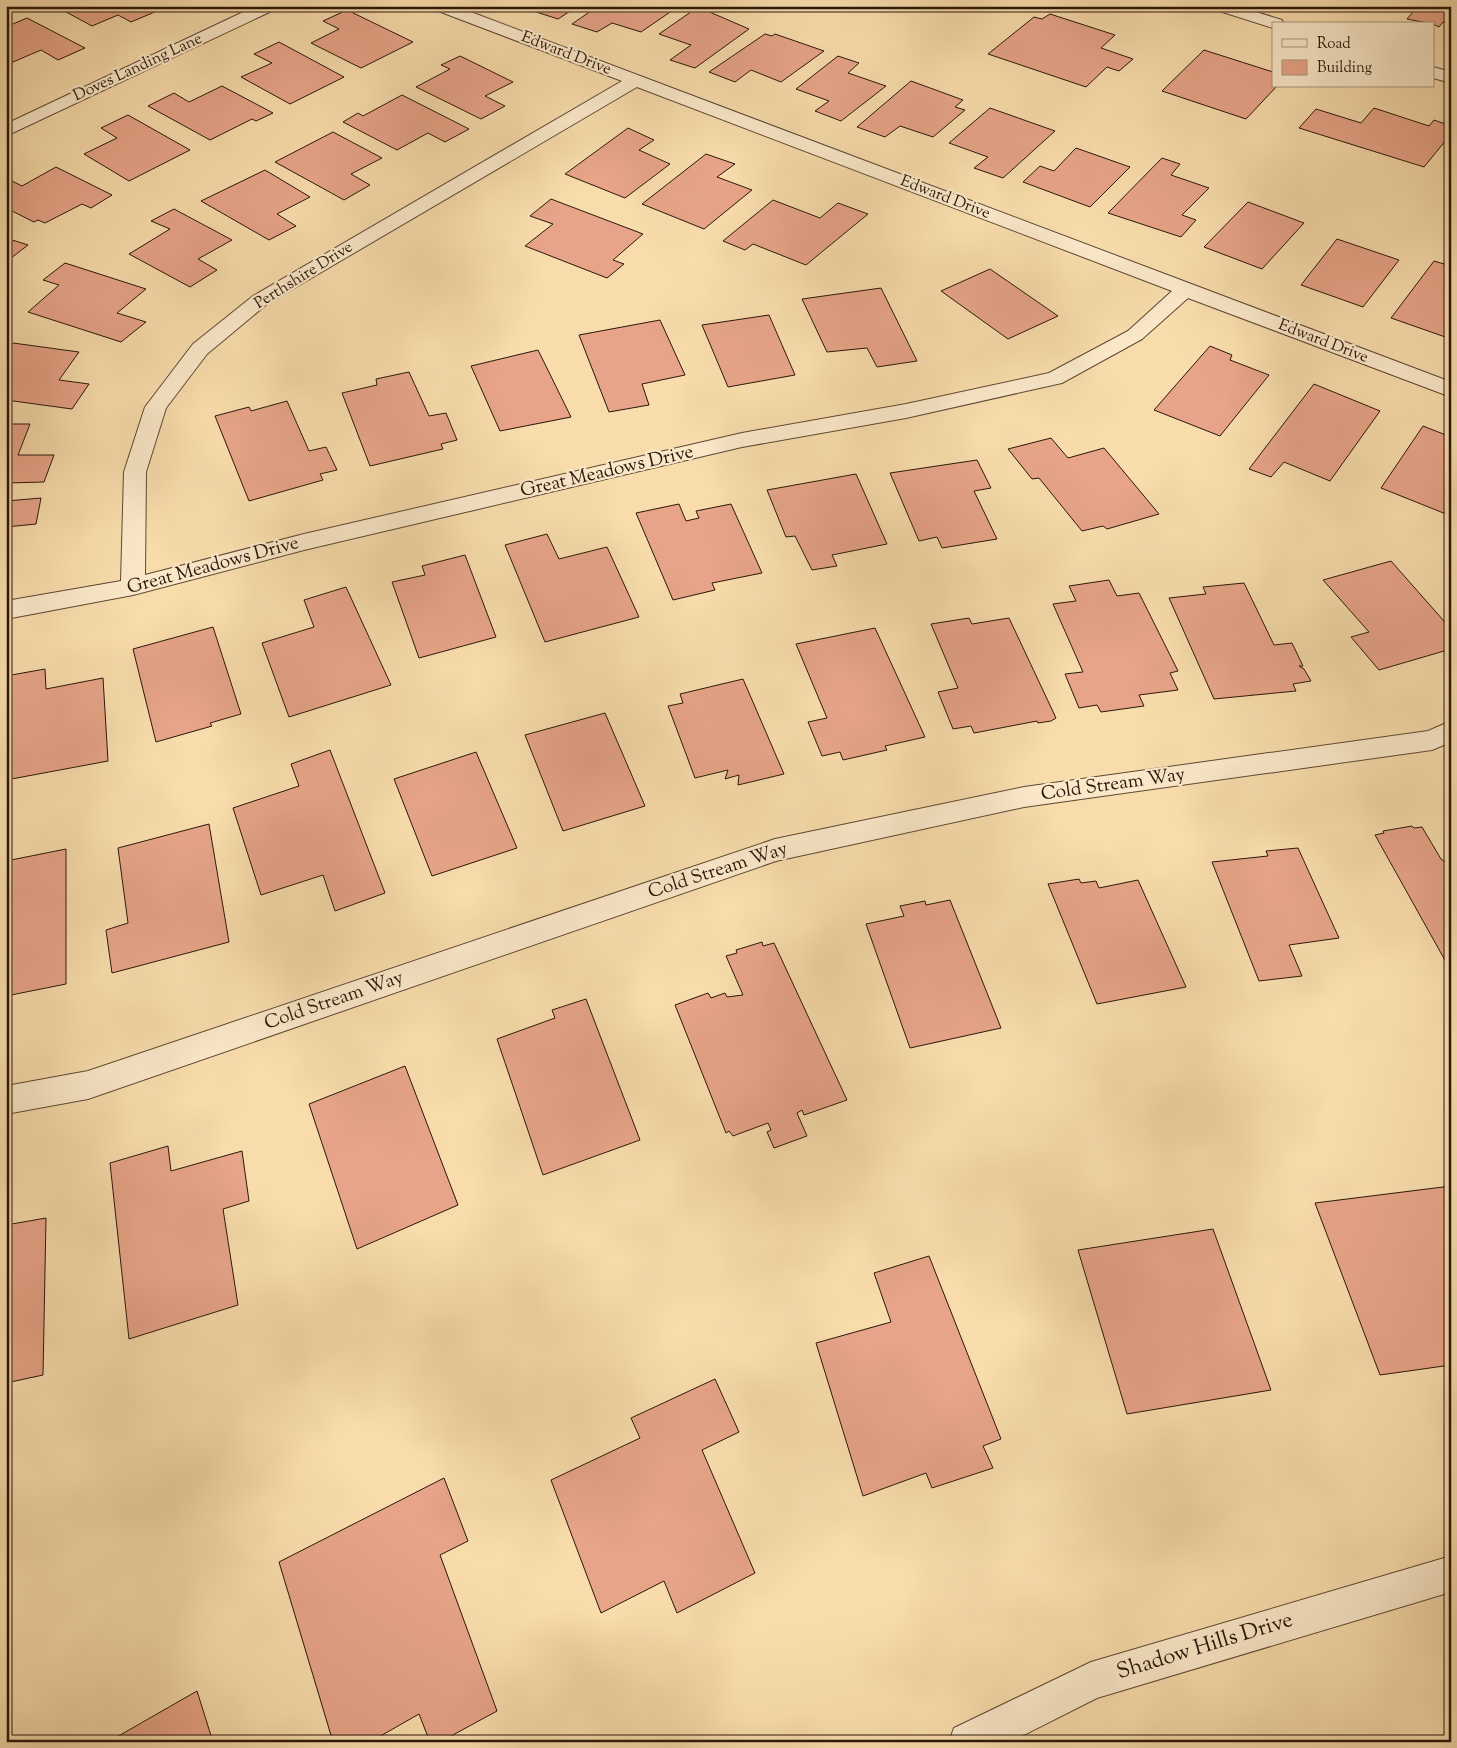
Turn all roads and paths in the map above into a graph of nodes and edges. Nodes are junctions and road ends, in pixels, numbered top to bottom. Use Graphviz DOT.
graph roads {
  1 [pos="270,6"];
  2 [pos="439,6"];
  3 [pos="1219,6"];
  4 [pos="1272,23"];
  5 [pos="1434,72"];
  6 [pos="1451,78"];
  7 [pos="635,81"];
  8 [pos="6,131"];
  9 [pos="1185,290"];
  10 [pos="1451,390"];
  11 [pos="133,588"];
  12 [pos="6,610"];
  13 [pos="1451,731"];
  14 [pos="6,1100"];
  15 [pos="1451,1574"];
  16 [pos="968,1742"];
  1 -- 8 [label="street, Doves Landing Lane"];
  2 -- 7 [label="street, Edward Drive"];
  3 -- 4 [label="street"];
  5 -- 6 [label="street"];
  7 -- 9 [label="street, Edward Drive"];
  7 -- 11 [label="street, Perthshire Drive"];
  9 -- 10 [label="street, Edward Drive"];
  9 -- 11 [label="street, Great Meadows Drive"];
  11 -- 12 [label="street, Great Meadows Drive"];
  13 -- 14 [label="street, Cold Stream Way"];
  15 -- 16 [label="street, Shadow Hills Drive"];
}
